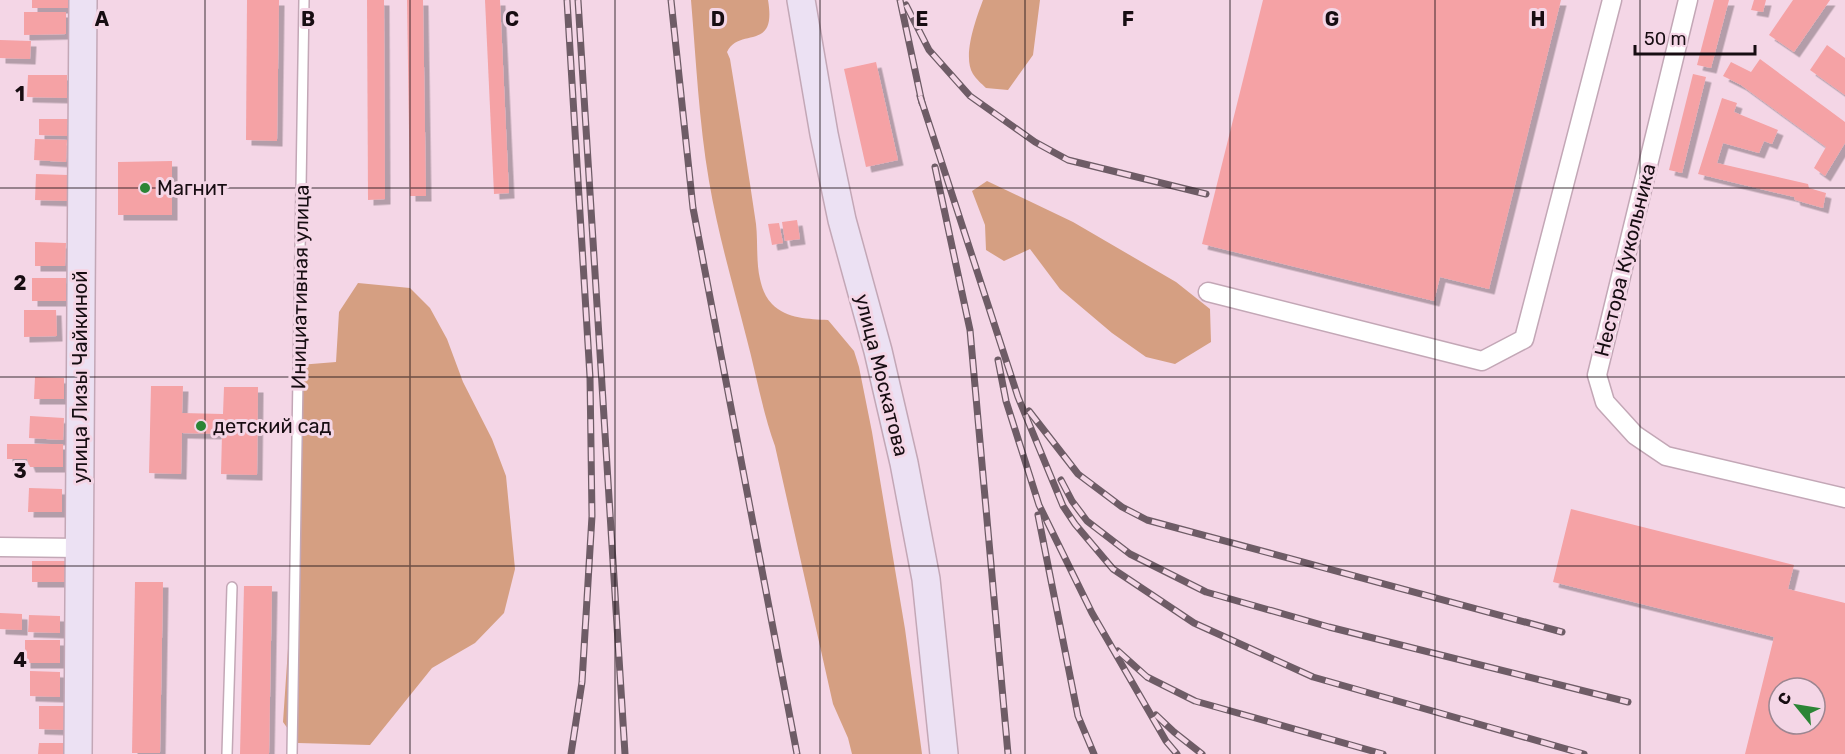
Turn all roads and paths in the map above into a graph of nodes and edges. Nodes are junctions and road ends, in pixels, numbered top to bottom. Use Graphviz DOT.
graph roads {
  1 [pos="83,0"];
  2 [pos="304,0"];
  3 [pos="801,0"];
  4 [pos="1612,0"];
  5 [pos="1688,0"];
  6 [pos="1208,292"];
  7 [pos="1845,498"];
  8 [pos="0,547"];
  9 [pos="79,548"];
  10 [pos="232,587"];
  11 [pos="78,754"];
  12 [pos="227,754"];
  13 [pos="292,754"];
  14 [pos="944,754"];
  1 -- 9 [label="main road, улица Лизы Чайкиной"];
  2 -- 13 [label="lane, Инициативная улица"];
  3 -- 14 [label="main road, улица Москатова"];
  4 -- 6 [label="street"];
  5 -- 7 [label="street, Нестора Кукольника"];
  8 -- 9 [label="street"];
  9 -- 11 [label="main road, улица Лизы Чайкиной"];
  10 -- 12 [label="lane"];
}
